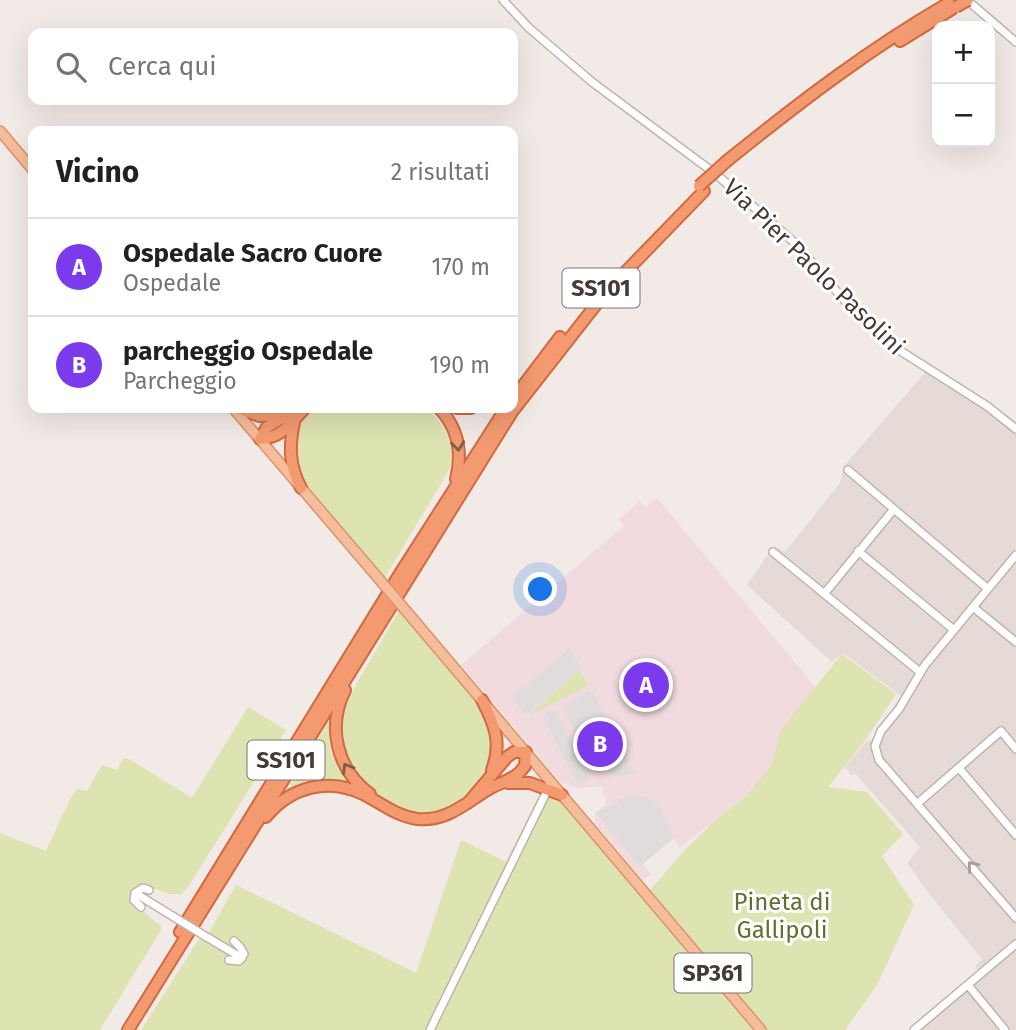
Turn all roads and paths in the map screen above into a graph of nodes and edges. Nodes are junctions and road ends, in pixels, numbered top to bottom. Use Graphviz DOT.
graph roads {
  1 [pos="503,0"];
  2 [pos="967,0"];
  3 [pos="954,3"];
  4 [pos="1016,42"];
  5 [pos="0,131"];
  6 [pos="28,164"];
  7 [pos="701,188"];
  8 [pos="534,368"];
  9 [pos="518,384"];
  10 [pos="518,392"];
  11 [pos="518,404"];
  12 [pos="239,413"];
  13 [pos="250,413"];
  14 [pos="295,413"];
  15 [pos="299,413"];
  16 [pos="444,413"];
  17 [pos="503,413"];
  18 [pos="512,413"];
  19 [pos="290,419"];
  20 [pos="1016,429"];
  21 [pos="260,439"];
  22 [pos="848,470"];
  23 [pos="301,488"];
  24 [pos="453,490"];
  25 [pos="894,509"];
  26 [pos="858,551"];
  27 [pos="773,552"];
  28 [pos="1016,555"];
  29 [pos="988,589"];
  30 [pos="824,594"];
  31 [pos="973,607"];
  32 [pos="382,621"];
  33 [pos="954,630"];
  34 [pos="1016,642"];
  35 [pos="920,672"];
  36 [pos="482,700"];
  37 [pos="1016,749"];
  38 [pos="526,752"];
  39 [pos="959,768"];
  40 [pos="485,783"];
  41 [pos="502,783"];
  42 [pos="548,789"];
  43 [pos="562,795"];
  44 [pos="468,803"];
  45 [pos="918,803"];
  46 [pos="398,813"];
  47 [pos="1016,835"];
  48 [pos="149,890"];
  49 [pos="215,891"];
  50 [pos="135,893"];
  51 [pos="141,907"];
  52 [pos="1016,918"];
  53 [pos="234,941"];
  54 [pos="1016,944"];
  55 [pos="242,958"];
  56 [pos="229,960"];
  57 [pos="968,985"];
  58 [pos="922,1023"];
  59 [pos="120,1030"];
  60 [pos="128,1030"];
  61 [pos="430,1030"];
  62 [pos="761,1030"];
  63 [pos="914,1030"];
  64 [pos="928,1030"];
  65 [pos="1005,1030"];
  1 -- 20 [label="street, Via Pier Paolo Pasolini"];
  2 -- 3 [label="highway, SS101, bridge"];
  2 -- 4 [label="street"];
  3 -- 7 [label="highway, SS101"];
  5 -- 6 [label="main road"];
  7 -- 8 [label="highway, SS101"];
  7 -- 11 [label="highway, SS101"];
  8 -- 9 [label="highway"];
  8 -- 10 [label="highway, SS101"];
  12 -- 21 [label="main road, SP361"];
  13 -- 19 [label="highway"];
  14 -- 19 [label="highway"];
  15 -- 19 [label="highway"];
  16 -- 24 [label="highway, one-way"];
  17 -- 24 [label="highway, SS101"];
  18 -- 32 [label="highway, SS101"];
  19 -- 21 [label="highway"];
  19 -- 23 [label="highway"];
  21 -- 23 [label="main road, SP361"];
  22 -- 25 [label="street"];
  23 -- 36 [label="main road, SP361, bridge"];
  24 -- 59 [label="highway, SS101"];
  25 -- 26 [label="street"];
  25 -- 29 [label="street"];
  26 -- 30 [label="street"];
  26 -- 33 [label="street"];
  27 -- 30 [label="street"];
  28 -- 29 [label="street"];
  29 -- 31 [label="street"];
  30 -- 35 [label="street"];
  31 -- 33 [label="street"];
  31 -- 34 [label="street"];
  46 -- 32 [label="highway, one-way"];
  32 -- 49 [label="highway, SS101"];
  33 -- 35 [label="street"];
  35 -- 45 [label="street"];
  36 -- 38 [label="main road, SP361"];
  36 -- 40 [label="highway"];
  37 -- 39 [label="street"];
  38 -- 40 [label="highway"];
  38 -- 41 [label="highway"];
  38 -- 43 [label="main road, SP361"];
  39 -- 45 [label="street"];
  39 -- 47 [label="street"];
  40 -- 44 [label="highway"];
  41 -- 42 [label="highway"];
  41 -- 44 [label="highway"];
  42 -- 43 [label="highway"];
  42 -- 61 [label="street"];
  43 -- 62 [label="main road, SP361"];
  44 -- 46 [label="highway"];
  52 -- 45 [label="street, one-way"];
  46 -- 49 [label="highway"];
  48 -- 50 [label="street"];
  49 -- 60 [label="highway, SS101"];
  50 -- 51 [label="street"];
  50 -- 55 [label="street, bridge"];
  53 -- 55 [label="street"];
  54 -- 57 [label="street"];
  55 -- 56 [label="street"];
  57 -- 58 [label="street"];
  57 -- 65 [label="street"];
  58 -- 63 [label="street"];
  58 -- 64 [label="street"];
}
